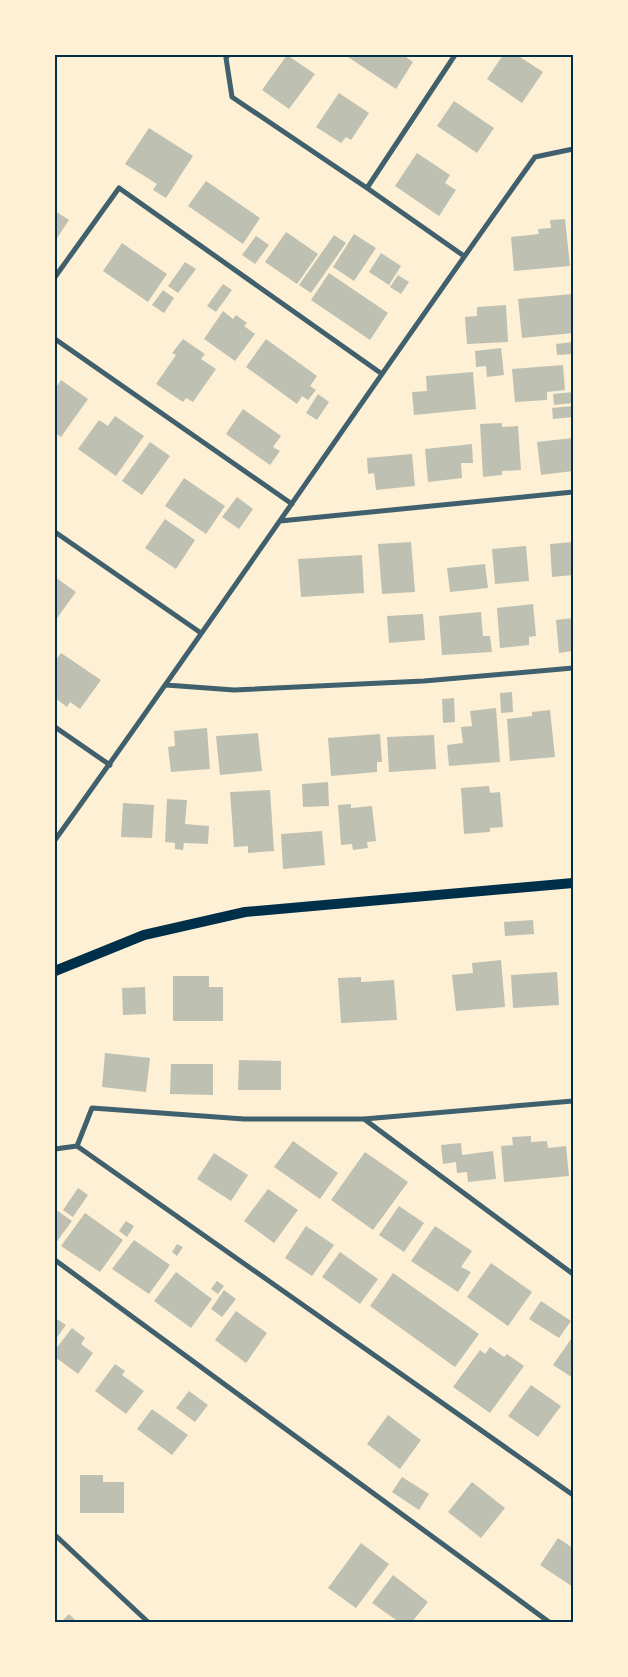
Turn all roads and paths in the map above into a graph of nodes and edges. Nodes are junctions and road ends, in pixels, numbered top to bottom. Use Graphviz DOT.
graph roads {
  1 [pos="228,55"];
  2 [pos="455,55"];
  3 [pos="573,149"];
  4 [pos="367,188"];
  5 [pos="464,256"];
  6 [pos="55,278"];
  7 [pos="55,339"];
  8 [pos="382,374"];
  9 [pos="573,492"];
  10 [pos="292,504"];
  11 [pos="280,521"];
  12 [pos="55,532"];
  13 [pos="201,633"];
  14 [pos="573,668"];
  15 [pos="166,684"];
  16 [pos="55,727"];
  17 [pos="110,765"];
  18 [pos="55,840"];
  19 [pos="573,883"];
  20 [pos="55,971"];
  21 [pos="573,1101"];
  22 [pos="364,1119"];
  23 [pos="76,1146"];
  24 [pos="55,1149"];
  25 [pos="55,1260"];
  26 [pos="573,1274"];
  27 [pos="573,1495"];
  28 [pos="55,1535"];
  29 [pos="148,1622"];
  30 [pos="549,1622"];
  1 -- 4 [label="street"];
  2 -- 4 [label="street"];
  3 -- 5 [label="street"];
  4 -- 5 [label="street"];
  5 -- 8 [label="street"];
  6 -- 8 [label="street"];
  7 -- 10 [label="street"];
  8 -- 10 [label="street"];
  9 -- 11 [label="street"];
  10 -- 11 [label="street"];
  11 -- 13 [label="street"];
  12 -- 13 [label="street"];
  13 -- 15 [label="street"];
  14 -- 15 [label="street"];
  15 -- 17 [label="street"];
  16 -- 17 [label="street"];
  17 -- 18 [label="street"];
  19 -- 20 [label="main road"];
  21 -- 22 [label="street"];
  22 -- 23 [label="street"];
  22 -- 26 [label="street"];
  23 -- 24 [label="street"];
  23 -- 27 [label="street"];
  25 -- 30 [label="street"];
  28 -- 29 [label="street"];
}
